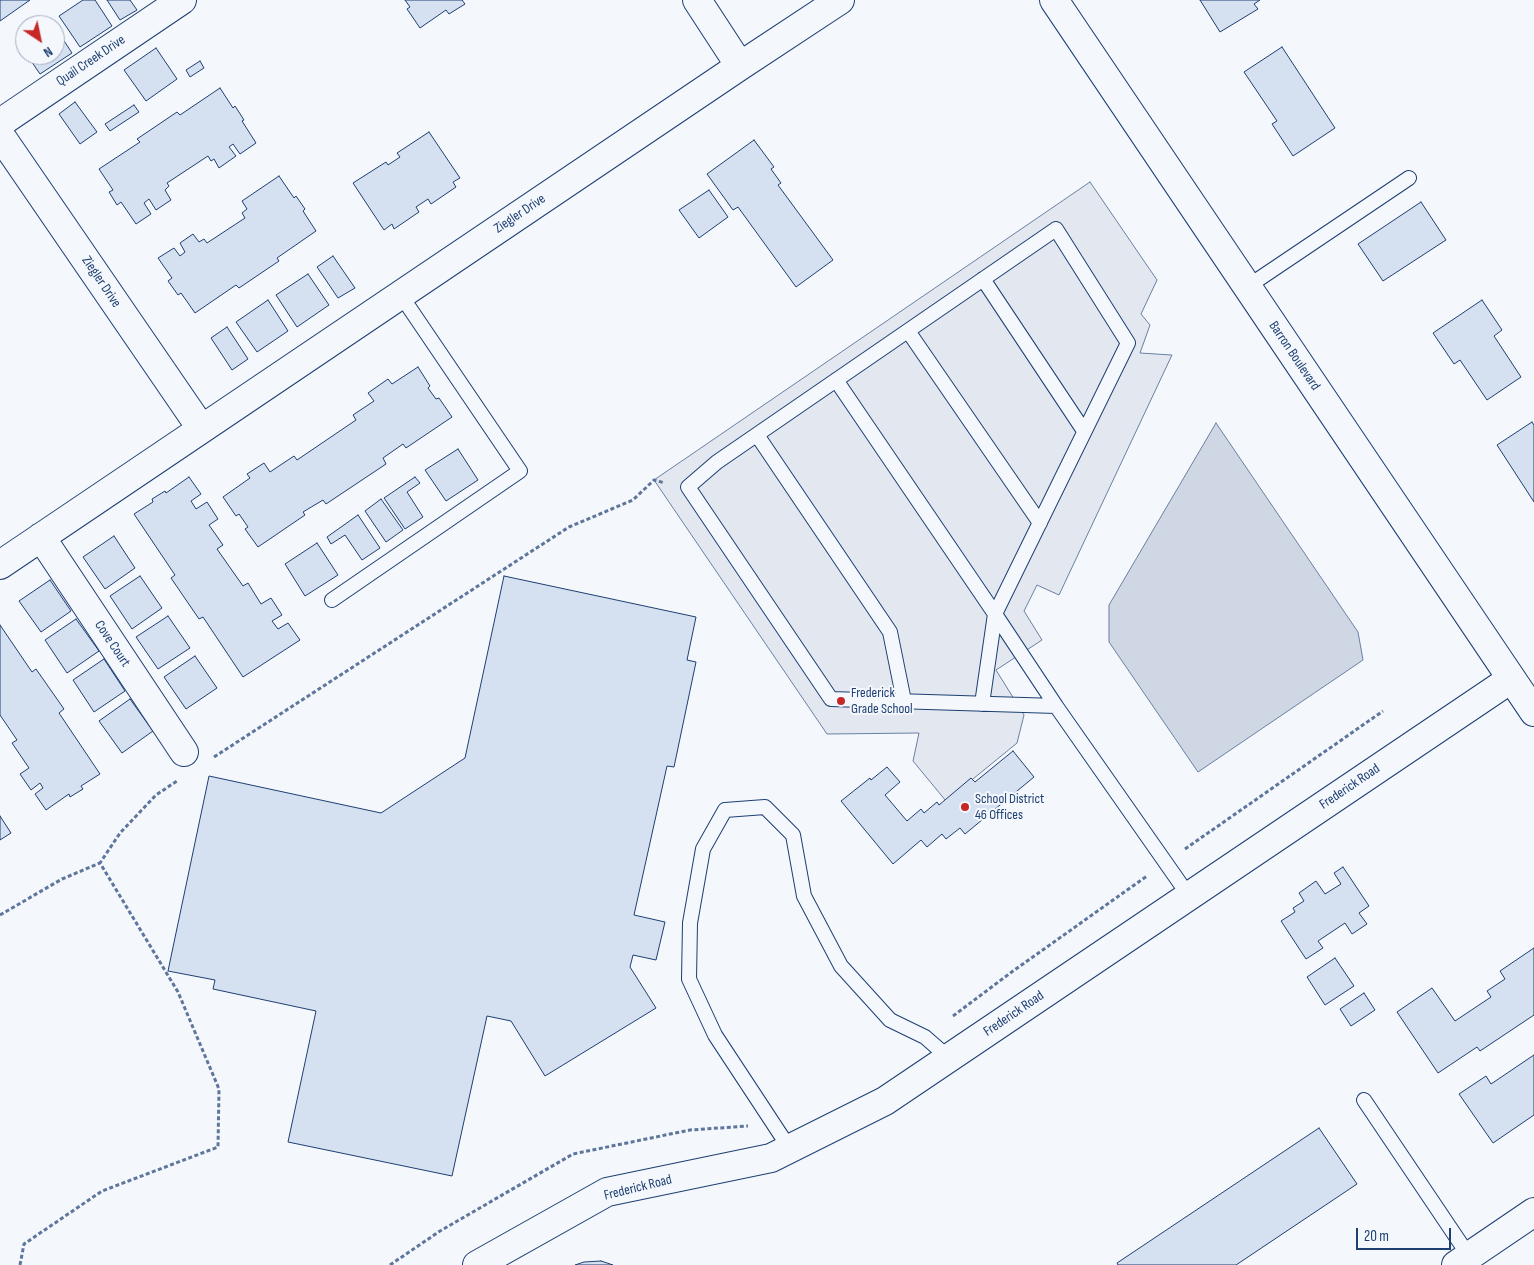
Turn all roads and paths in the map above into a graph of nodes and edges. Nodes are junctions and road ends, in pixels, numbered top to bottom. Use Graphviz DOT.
graph roads {
  1 [pos="182,0"];
  2 [pos="697,0"];
  3 [pos="840,0"];
  4 [pos="1054,0"];
  5 [pos="740,66"];
  6 [pos="0,123"];
  7 [pos="0,135"];
  8 [pos="1409,178"];
  9 [pos="983,280"];
  10 [pos="1248,287"];
  11 [pos="400,294"];
  12 [pos="908,331"];
  13 [pos="836,380"];
  14 [pos="201,428"];
  15 [pos="1084,431"];
  16 [pos="756,435"];
  17 [pos="688,487"];
  18 [pos="1040,523"];
  19 [pos="41,536"];
  20 [pos="0,564"];
  21 [pos="332,600"];
  22 [pos="995,614"];
  23 [pos="1511,678"];
  24 [pos="904,702"];
  25 [pos="982,704"];
  26 [pos="1056,706"];
  27 [pos="1534,712"];
  28 [pos="192,763"];
  29 [pos="100,862"];
  30 [pos="1189,896"];
  31 [pos="0,915"];
  32 [pos="949,1058"];
  33 [pos="1364,1100"];
  34 [pos="790,1149"];
  35 [pos="1534,1212"];
  36 [pos="1463,1261"];
  37 [pos="20,1265"];
  38 [pos="477,1265"];
  1 -- 6 [label="street, Quail Creek Drive"];
  2 -- 5 [label="street"];
  3 -- 5 [label="street, Ziegler Drive"];
  4 -- 10 [label="street, Barron Boulevard"];
  5 -- 11 [label="street, Ziegler Drive"];
  7 -- 14 [label="street, Ziegler Drive"];
  8 -- 10 [label="lane"];
  9 -- 12 [label="lane"];
  9 -- 15 [label="lane"];
  9 -- 15 [label="lane"];
  10 -- 23 [label="street, Barron Boulevard"];
  11 -- 14 [label="street, Ziegler Drive"];
  11 -- 21 [label="lane"];
  12 -- 13 [label="lane"];
  12 -- 18 [label="lane"];
  13 -- 16 [label="lane"];
  13 -- 22 [label="lane"];
  14 -- 19 [label="street, Ziegler Drive"];
  15 -- 18 [label="lane"];
  16 -- 17 [label="lane"];
  16 -- 24 [label="lane"];
  17 -- 24 [label="lane"];
  17 -- 28 [label="path"];
  18 -- 22 [label="lane"];
  19 -- 20 [label="street, Ziegler Drive"];
  19 -- 28 [label="street, Cove Court"];
  22 -- 25 [label="lane"];
  22 -- 26 [label="lane"];
  23 -- 27 [label="street, Barron Boulevard"];
  23 -- 30 [label="street, Frederick Road"];
  24 -- 25 [label="lane"];
  25 -- 26 [label="lane"];
  26 -- 30 [label="lane"];
  28 -- 29 [label="path"];
  29 -- 31 [label="path"];
  29 -- 37 [label="path"];
  30 -- 32 [label="street, Frederick Road"];
  32 -- 34 [label="street, Frederick Road"];
  32 -- 34 [label="lane"];
  33 -- 36 [label="lane"];
  34 -- 38 [label="street, Frederick Road"];
  35 -- 36 [label="street"];
}
